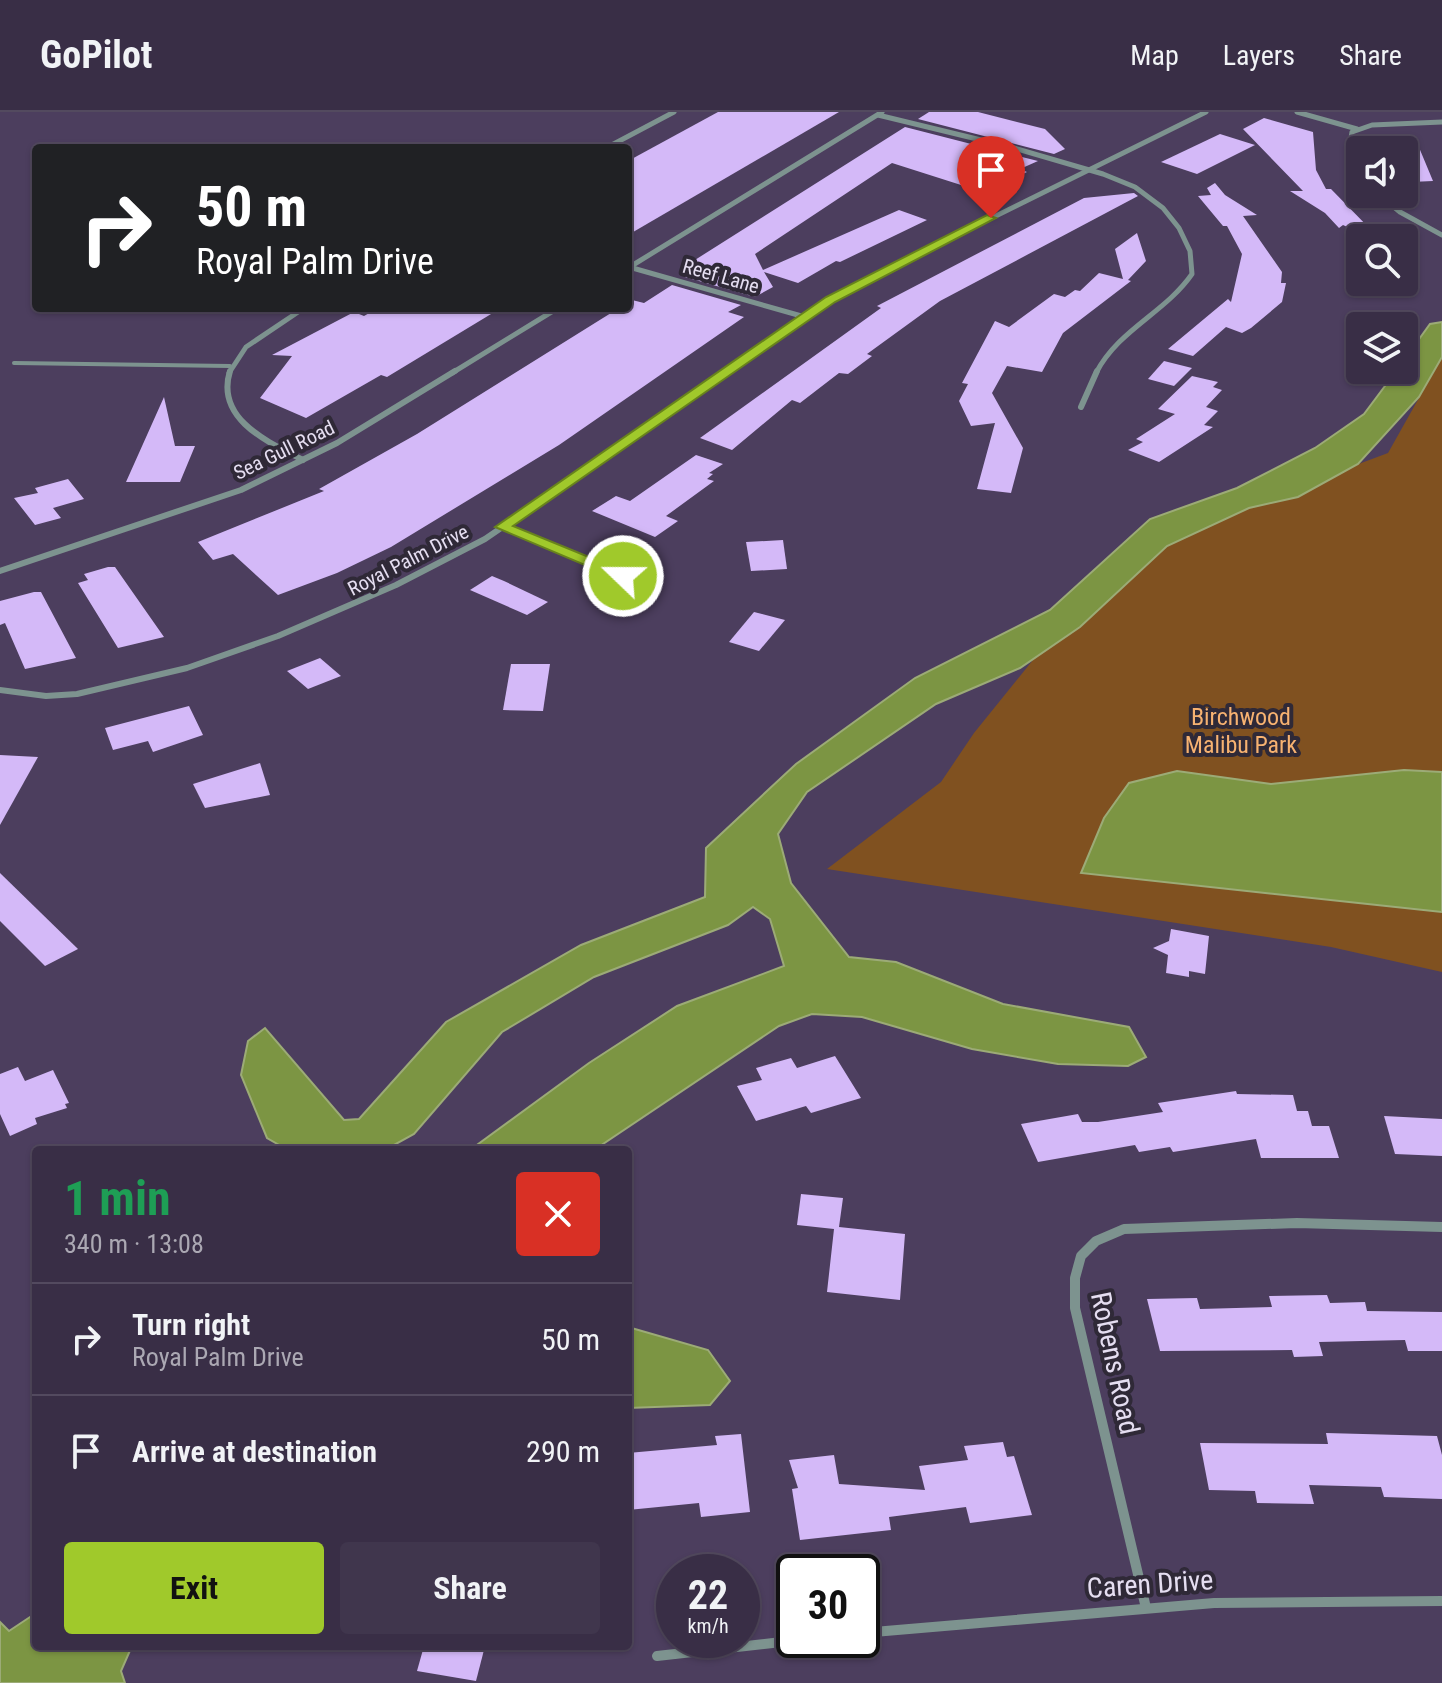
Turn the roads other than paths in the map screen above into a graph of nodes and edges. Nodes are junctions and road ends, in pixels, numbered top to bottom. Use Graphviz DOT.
graph roads {
  1 [pos="674,112"];
  2 [pos="1206,112"];
  3 [pos="1297,112"];
  4 [pos="881,113"];
  5 [pos="1442,122"];
  6 [pos="1357,129"];
  7 [pos="1349,136"];
  8 [pos="614,144"];
  9 [pos="1090,170"];
  10 [pos="1395,208"];
  11 [pos="1442,235"];
  12 [pos="632,265"];
  13 [pos="632,268"];
  14 [pos="298,312"];
  15 [pos="551,312"];
  16 [pos="805,317"];
  17 [pos="14,363"];
  18 [pos="230,366"];
  19 [pos="1081,407"];
  20 [pos="303,460"];
  21 [pos="503,527"];
  22 [pos="0,571"];
  23 [pos="623,576"];
  24 [pos="0,690"];
  25 [pos="1442,1227"];
  26 [pos="1442,1601"];
  27 [pos="1146,1608"];
  28 [pos="880,1631"];
  1 -- 8 [label="street"];
  2 -- 9 [label="street, Royal Palm Drive"];
  3 -- 6 [label="street"];
  4 -- 9 [label="street"];
  4 -- 12 [label="street"];
  5 -- 6 [label="street"];
  6 -- 7 [label="street"];
  9 -- 16 [label="street, Royal Palm Drive"];
  9 -- 19 [label="street"];
  10 -- 11 [label="street"];
  13 -- 16 [label="street, Reef Lane"];
  14 -- 18 [label="street"];
  15 -- 20 [label="street, Sea Gull Road"];
  16 -- 21 [label="street, Royal Palm Drive"];
  17 -- 18 [label="lane"];
  18 -- 20 [label="street"];
  20 -- 22 [label="street, Sea Gull Road"];
  21 -- 23 [label="street"];
  21 -- 24 [label="street, Royal Palm Drive"];
  25 -- 27 [label="street, Robens Road"];
  26 -- 27 [label="street, Caren Drive"];
  27 -- 28 [label="street, Caren Drive"];
}
